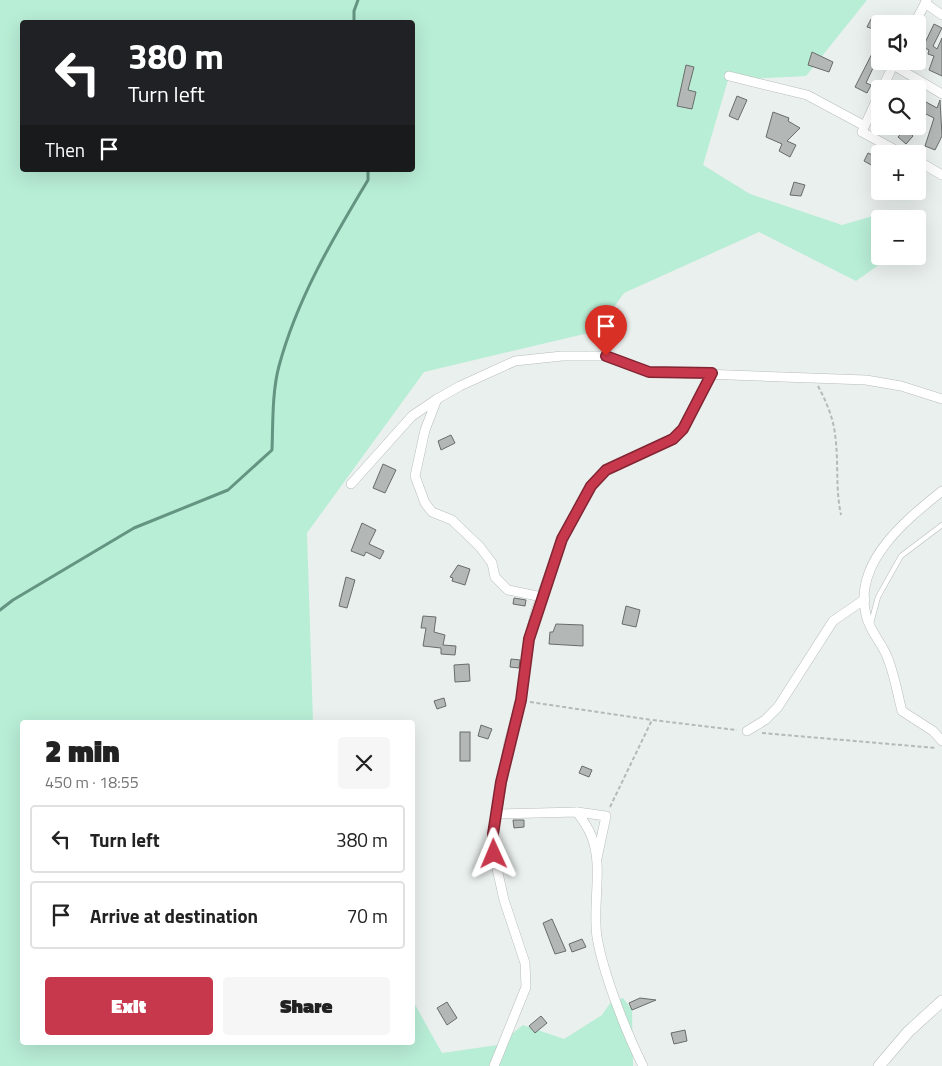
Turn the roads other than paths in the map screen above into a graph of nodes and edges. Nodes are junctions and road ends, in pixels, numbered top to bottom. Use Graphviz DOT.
graph roads {
  1 [pos="926,2"];
  2 [pos="919,15"];
  3 [pos="942,15"];
  4 [pos="905,70"];
  5 [pos="729,76"];
  6 [pos="942,94"];
  7 [pos="871,111"];
  8 [pos="864,125"];
  9 [pos="885,145"];
  10 [pos="926,166"];
  11 [pos="942,175"];
  12 [pos="712,373"];
  13 [pos="437,398"];
  14 [pos="942,399"];
  15 [pos="351,484"];
  16 [pos="942,491"];
  17 [pos="942,525"];
  18 [pos="542,596"];
  19 [pos="865,599"];
  20 [pos="870,625"];
  21 [pos="746,731"];
  22 [pos="942,742"];
  23 [pos="577,812"];
  24 [pos="496,814"];
  25 [pos="597,858"];
  26 [pos="942,1001"];
  27 [pos="494,1066"];
  28 [pos="643,1066"];
  29 [pos="879,1066"];
  1 -- 2 [label="street"];
  1 -- 3 [label="street"];
  4 -- 6 [label="street"];
  5 -- 8 [label="street"];
  7 -- 8 [label="street"];
  8 -- 9 [label="street"];
  10 -- 11 [label="street"];
  12 -- 13 [label="street"];
  12 -- 14 [label="street"];
  12 -- 18 [label="street"];
  13 -- 15 [label="street"];
  13 -- 18 [label="street"];
  16 -- 19 [label="street"];
  17 -- 20 [label="lane"];
  18 -- 24 [label="street"];
  19 -- 20 [label="street"];
  19 -- 21 [label="street"];
  20 -- 22 [label="street"];
  23 -- 24 [label="street"];
  23 -- 25 [label="street"];
  23 -- 25 [label="street"];
  24 -- 27 [label="street"];
  25 -- 28 [label="street"];
  26 -- 29 [label="street"];
}
